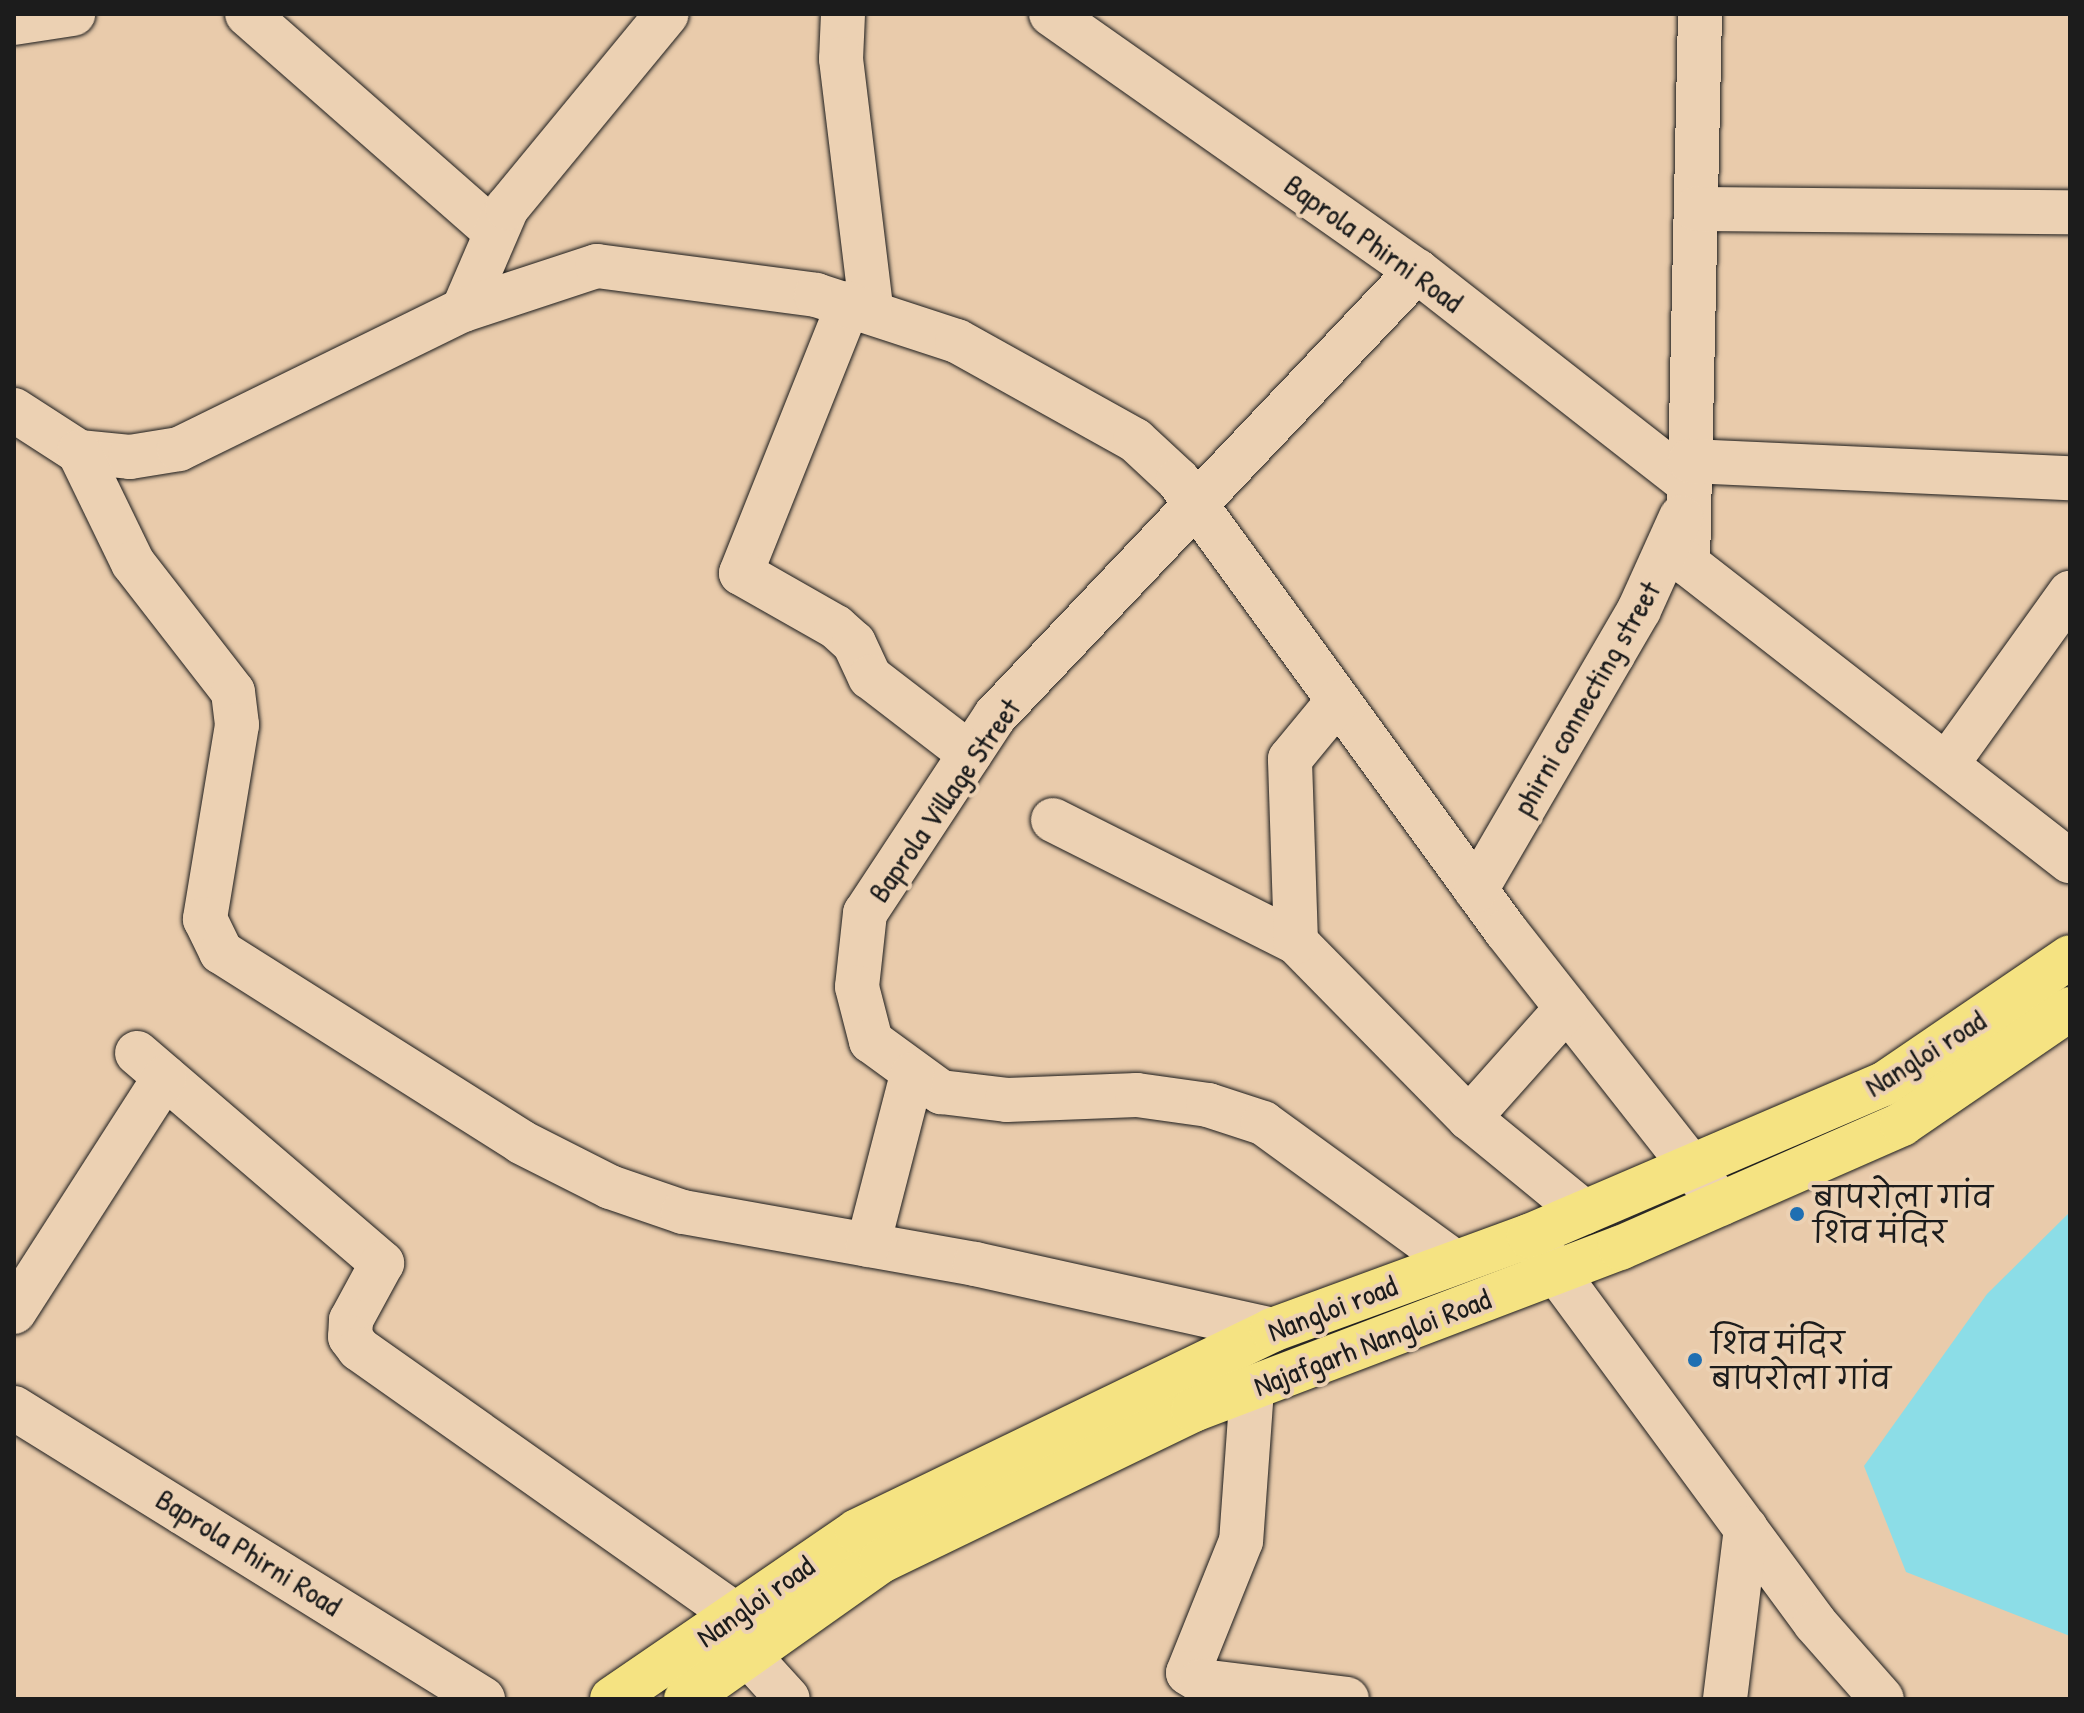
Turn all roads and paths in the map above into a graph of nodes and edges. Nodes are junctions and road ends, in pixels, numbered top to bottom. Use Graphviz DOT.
graph roads {
  1 [pos="73,14"];
  2 [pos="247,14"];
  3 [pos="667,14"];
  4 [pos="843,14"];
  5 [pos="1051,14"];
  6 [pos="1700,14"];
  7 [pos="14,23"];
  8 [pos="1696,209"];
  9 [pos="2070,212"];
  10 [pos="493,230"];
  11 [pos="1417,271"];
  12 [pos="860,306"];
  13 [pos="463,310"];
  14 [pos="14,410"];
  15 [pos="79,452"];
  16 [pos="2070,478"];
  17 [pos="1689,482"];
  18 [pos="1199,508"];
  19 [pos="2070,593"];
  20 [pos="1337,702"];
  21 [pos="970,754"];
  22 [pos="1947,764"];
  23 [pos="1053,820"];
  24 [pos="2070,861"];
  25 [pos="1476,890"];
  26 [pos="1296,942"];
  27 [pos="2070,957"];
  28 [pos="1567,1008"];
  29 [pos="2070,1009"];
  30 [pos="912,1075"];
  31 [pos="1469,1118"];
  32 [pos="1692,1166"];
  33 [pos="1721,1204"];
  34 [pos="1584,1212"];
  35 [pos="1529,1236"];
  36 [pos="868,1245"];
  37 [pos="1454,1262"];
  38 [pos="1557,1271"];
  39 [pos="14,1312"];
  40 [pos="1272,1330"];
  41 [pos="1252,1389"];
  42 [pos="14,1408"];
  43 [pos="1746,1528"];
  44 [pos="742,1634"];
  45 [pos="483,1699"];
  46 [pos="612,1699"];
  47 [pos="686,1699"];
  48 [pos="788,1699"];
  49 [pos="1347,1699"];
  50 [pos="1725,1699"];
  51 [pos="1882,1699"];
  1 -- 7 [label="street"];
  2 -- 10 [label="street"];
  3 -- 10 [label="street"];
  4 -- 12 [label="street"];
  5 -- 11 [label="street, Baprola Phirni Road"];
  6 -- 8 [label="street"];
  8 -- 9 [label="street"];
  8 -- 17 [label="street"];
  10 -- 13 [label="street"];
  11 -- 17 [label="street, Baprola Phirni Road"];
  11 -- 18 [label="street, Baprola Village Street"];
  12 -- 13 [label="street"];
  12 -- 18 [label="street"];
  12 -- 21 [label="street"];
  13 -- 15 [label="street"];
  14 -- 15 [label="street"];
  15 -- 36 [label="street"];
  16 -- 17 [label="street"];
  17 -- 22 [label="street"];
  17 -- 25 [label="street, phirni connecting street"];
  18 -- 20 [label="street"];
  18 -- 21 [label="street, Baprola Village Street"];
  19 -- 22 [label="street"];
  20 -- 25 [label="street"];
  20 -- 26 [label="street"];
  21 -- 30 [label="street, Baprola Village Street"];
  22 -- 24 [label="street"];
  23 -- 26 [label="street"];
  25 -- 28 [label="street"];
  26 -- 31 [label="street"];
  27 -- 32 [label="main road, Nangloi road"];
  28 -- 31 [label="street"];
  28 -- 32 [label="street"];
  29 -- 33 [label="main road, Najafgarh Nangloi Road"];
  30 -- 36 [label="street"];
  30 -- 37 [label="street, Baprola Village Street"];
  31 -- 34 [label="street"];
  32 -- 33 [label="street"];
  32 -- 34 [label="main road, Nangloi road"];
  33 -- 38 [label="main road, Najafgarh Nangloi Road"];
  34 -- 35 [label="main road, Nangloi road"];
  35 -- 37 [label="main road, Nangloi road"];
  35 -- 38 [label="street"];
  36 -- 40 [label="street"];
  37 -- 40 [label="main road, Nangloi road"];
  38 -- 41 [label="main road, Najafgarh Nangloi Road"];
  38 -- 43 [label="street"];
  39 -- 44 [label="street"];
  40 -- 44 [label="main road, Nangloi road"];
  41 -- 44 [label="main road, Najafgarh Nangloi Road"];
  41 -- 49 [label="street"];
  42 -- 45 [label="street, Baprola Phirni Road"];
  43 -- 50 [label="street"];
  43 -- 51 [label="street"];
  44 -- 46 [label="main road, Nangloi road"];
  44 -- 47 [label="main road, Najafgarh Nangloi Road"];
  44 -- 48 [label="street"];
}
